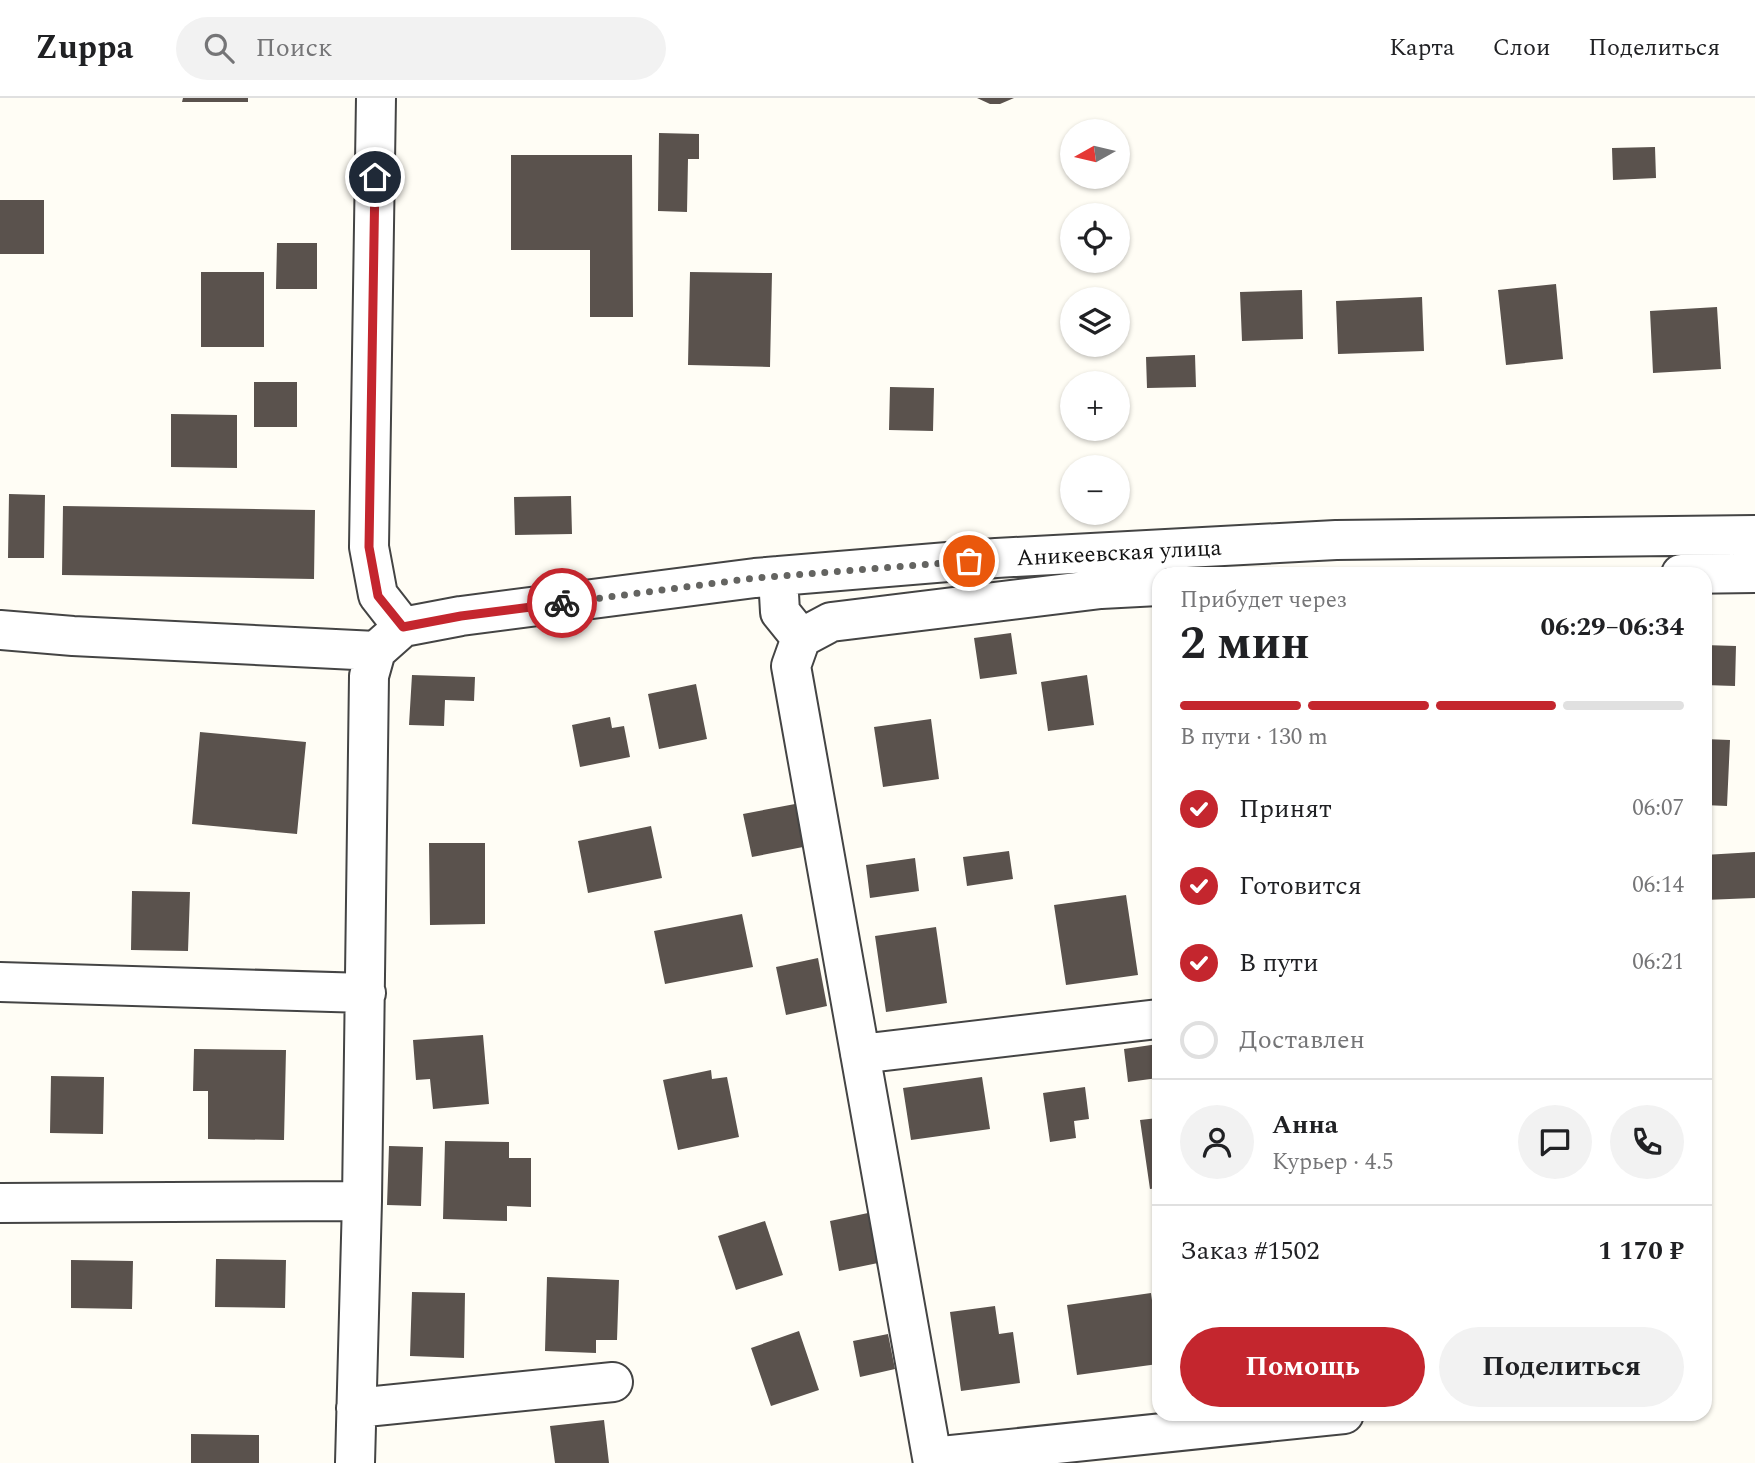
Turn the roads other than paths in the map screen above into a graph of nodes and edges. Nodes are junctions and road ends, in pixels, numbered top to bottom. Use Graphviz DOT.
graph roads {
  1 [pos="376,98"];
  2 [pos="1755,535"];
  3 [pos="1755,573"];
  4 [pos="1712,574"];
  5 [pos="778,576"];
  6 [pos="1152,586"];
  7 [pos="0,630"];
  8 [pos="801,638"];
  9 [pos="390,639"];
  10 [pos="0,982"];
  11 [pos="366,993"];
  12 [pos="1152,1019"];
  13 [pos="860,1054"];
  14 [pos="362,1201"];
  15 [pos="0,1203"];
  16 [pos="613,1382"];
  17 [pos="356,1408"];
  18 [pos="1281,1421"];
  19 [pos="933,1460"];
  20 [pos="355,1463"];
  1 -- 9 [label="street"];
  2 -- 5 [label="street, Аникеевская улица"];
  3 -- 4 [label="street"];
  5 -- 8 [label="street"];
  5 -- 9 [label="street, Аникеевская улица"];
  6 -- 8 [label="street"];
  7 -- 9 [label="street, Аникеевская улица"];
  8 -- 13 [label="street"];
  9 -- 11 [label="street"];
  10 -- 11 [label="street"];
  11 -- 14 [label="street"];
  12 -- 13 [label="street"];
  13 -- 19 [label="street"];
  14 -- 15 [label="street"];
  14 -- 17 [label="street"];
  16 -- 17 [label="street"];
  17 -- 20 [label="street"];
  18 -- 19 [label="street"];
}
